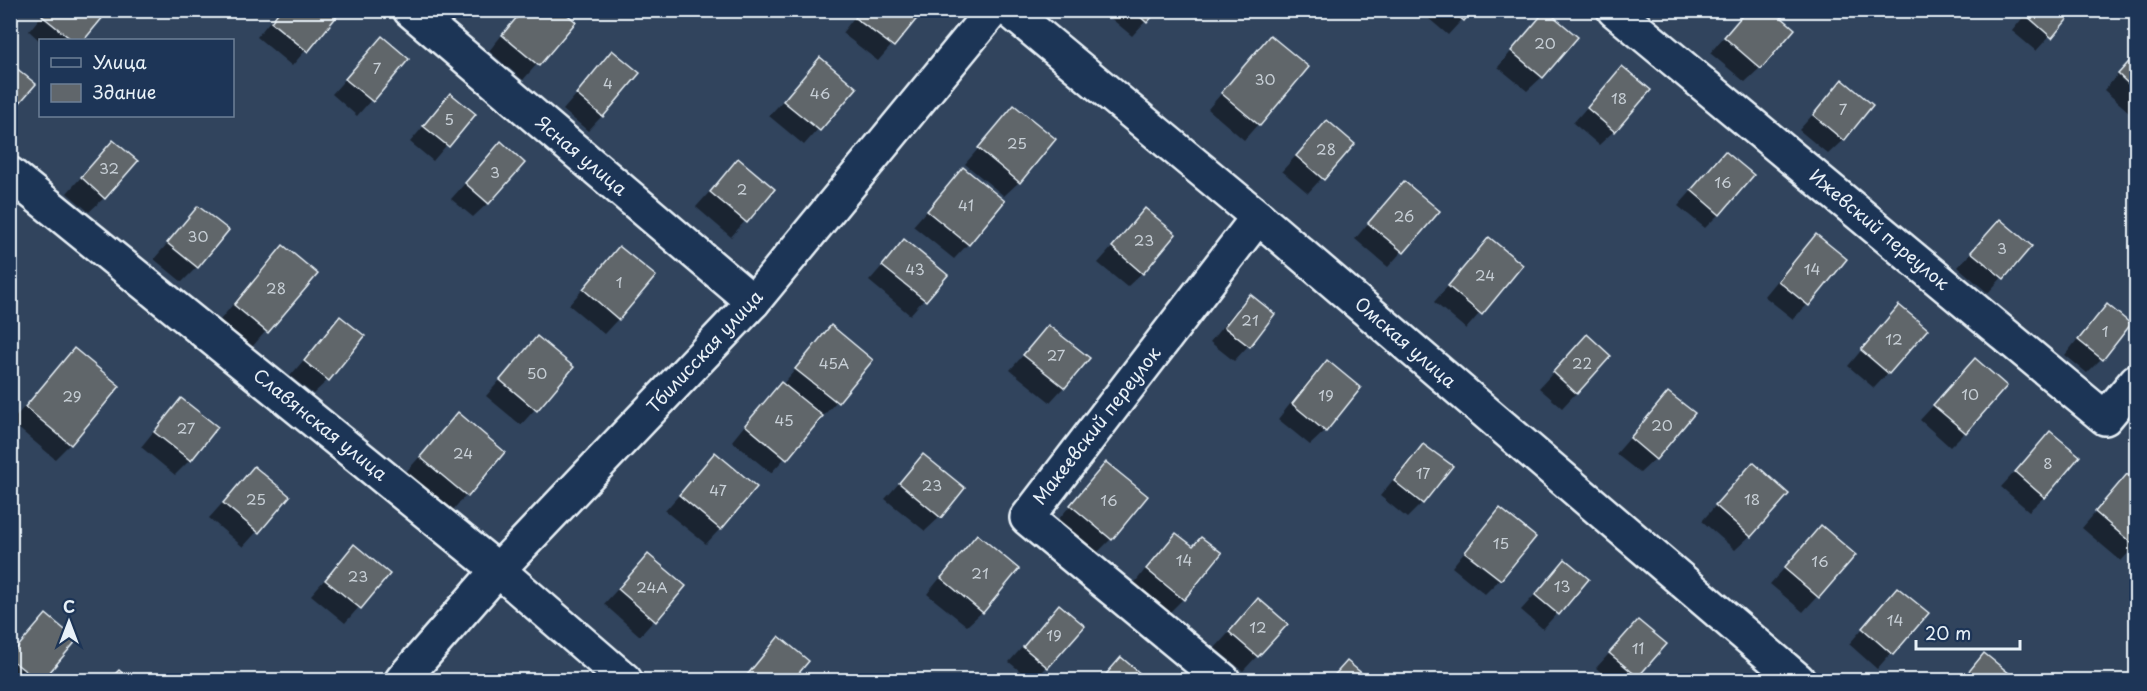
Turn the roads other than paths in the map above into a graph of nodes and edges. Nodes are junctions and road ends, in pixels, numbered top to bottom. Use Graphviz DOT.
graph roads {
  1 [pos="410,10"];
  2 [pos="993,10"];
  3 [pos="1009,10"];
  4 [pos="1614,10"];
  5 [pos="10,174"];
  6 [pos="1258,217"];
  7 [pos="753,302"];
  8 [pos="2136,381"];
  9 [pos="498,570"];
  10 [pos="402,681"];
  11 [pos="625,681"];
  12 [pos="1223,681"];
  13 [pos="1798,681"];
  1 -- 7 [label="street, Ясная улица"];
  2 -- 7 [label="street, Тбилисская улица"];
  3 -- 6 [label="street, Омская улица"];
  4 -- 8 [label="street, Ижевский переулок"];
  5 -- 9 [label="street, Славянская улица"];
  6 -- 12 [label="street, Макеевский переулок"];
  6 -- 13 [label="street, Омская улица"];
  7 -- 9 [label="street, Тбилисская улица"];
  9 -- 10 [label="street, Тбилисская улица"];
  9 -- 11 [label="street, Славянская улица"];
}
